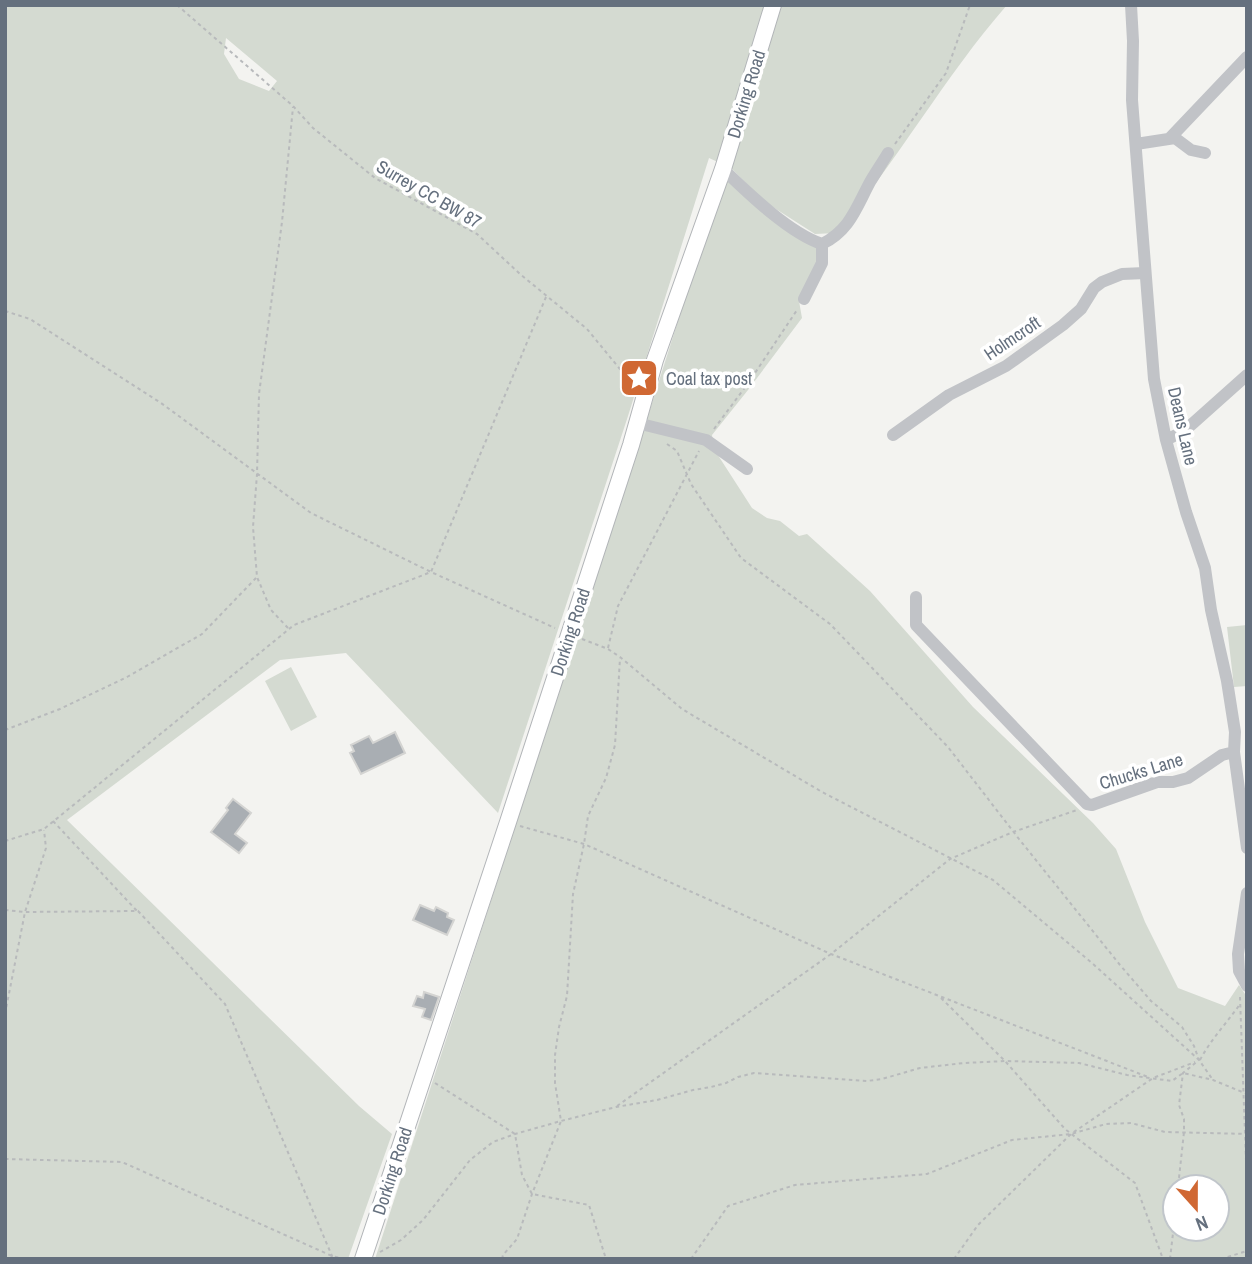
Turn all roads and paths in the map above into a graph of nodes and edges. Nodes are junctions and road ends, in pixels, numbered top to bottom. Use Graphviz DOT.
graph roads {
  1 [pos="177,5"];
  2 [pos="773,5"];
  3 [pos="970,5"];
  4 [pos="1131,5"];
  5 [pos="1247,57"];
  6 [pos="293,106"];
  7 [pos="1170,138"];
  8 [pos="1136,145"];
  9 [pos="888,153"];
  10 [pos="1205,153"];
  11 [pos="723,169"];
  12 [pos="822,244"];
  13 [pos="1145,273"];
  14 [pos="546,296"];
  15 [pos="804,299"];
  16 [pos="5,311"];
  17 [pos="1247,375"];
  18 [pos="634,385"];
  19 [pos="636,423"];
  20 [pos="893,435"];
  21 [pos="706,440"];
  22 [pos="1166,440"];
  23 [pos="667,444"];
  24 [pos="747,469"];
  25 [pos="687,472"];
  26 [pos="257,474"];
  27 [pos="431,572"];
  28 [pos="257,577"];
  29 [pos="916,597"];
  30 [pos="289,629"];
  31 [pos="569,634"];
  32 [pos="608,649"];
  33 [pos="620,657"];
  34 [pos="5,730"];
  35 [pos="1234,752"];
  36 [pos="1094,804"];
  37 [pos="53,821"];
  38 [pos="508,822"];
  39 [pos="44,829"];
  40 [pos="1013,832"];
  41 [pos="5,841"];
  42 [pos="584,844"];
  43 [pos="1247,848"];
  44 [pos="950,859"];
  45 [pos="1247,893"];
  46 [pos="5,911"];
  47 [pos="138,911"];
  48 [pos="25,912"];
  49 [pos="831,954"];
  50 [pos="1244,980"];
  51 [pos="939,997"];
  52 [pos="1240,1004"];
  53 [pos="5,1014"];
  54 [pos="1199,1060"];
  55 [pos="1005,1061"];
  56 [pos="1183,1073"];
  57 [pos="423,1076"];
  58 [pos="1153,1078"];
  59 [pos="1213,1080"];
  60 [pos="1246,1095"];
  61 [pos="617,1107"];
  62 [pos="561,1121"];
  63 [pos="1184,1132"];
  64 [pos="515,1134"];
  65 [pos="1071,1134"];
  66 [pos="1246,1134"];
  67 [pos="5,1159"];
  68 [pos="1180,1173"];
  69 [pos="1247,1188"];
  70 [pos="532,1194"];
  71 [pos="1247,1251"];
  72 [pos="379,1253"];
  73 [pos="332,1256"];
  74 [pos="325,1259"];
  75 [pos="345,1259"];
  76 [pos="363,1259"];
  77 [pos="502,1259"];
  78 [pos="606,1259"];
  79 [pos="691,1259"];
  80 [pos="954,1259"];
  81 [pos="1163,1259"];
  82 [pos="1221,1259"];
  1 -- 6 [label="path, Surrey CC BW 87"];
  2 -- 11 [label="main road, Dorking Road"];
  3 -- 9 [label="path"];
  4 -- 8 [label="street, Deans Lane"];
  5 -- 7 [label="street"];
  6 -- 14 [label="path, Surrey CC BW 87"];
  6 -- 26 [label="path"];
  7 -- 8 [label="street"];
  7 -- 10 [label="street"];
  8 -- 13 [label="street, Deans Lane"];
  9 -- 12 [label="street"];
  11 -- 12 [label="street"];
  11 -- 19 [label="main road, Dorking Road"];
  12 -- 15 [label="street"];
  13 -- 20 [label="street, Holmcroft"];
  13 -- 22 [label="street, Deans Lane"];
  14 -- 18 [label="path, Surrey CC BW 87"];
  14 -- 27 [label="path"];
  15 -- 21 [label="path"];
  16 -- 26 [label="path"];
  17 -- 22 [label="street"];
  19 -- 21 [label="street"];
  19 -- 31 [label="main road, Dorking Road"];
  21 -- 24 [label="street"];
  21 -- 25 [label="path"];
  22 -- 35 [label="street, Deans Lane"];
  23 -- 25 [label="path"];
  25 -- 32 [label="path"];
  25 -- 40 [label="path"];
  26 -- 27 [label="path"];
  26 -- 28 [label="path"];
  27 -- 30 [label="path"];
  27 -- 31 [label="path"];
  28 -- 30 [label="path"];
  28 -- 34 [label="path"];
  29 -- 36 [label="street"];
  30 -- 37 [label="path"];
  31 -- 32 [label="path"];
  31 -- 38 [label="main road, Dorking Road"];
  32 -- 33 [label="path"];
  33 -- 42 [label="path"];
  33 -- 44 [label="path"];
  35 -- 36 [label="street, Chucks Lane"];
  35 -- 43 [label="street, Deans Lane"];
  36 -- 40 [label="path"];
  37 -- 39 [label="path"];
  37 -- 47 [label="path"];
  38 -- 42 [label="path"];
  38 -- 57 [label="main road, Dorking Road"];
  39 -- 41 [label="path"];
  39 -- 48 [label="path"];
  40 -- 44 [label="path"];
  40 -- 54 [label="path"];
  42 -- 49 [label="path"];
  42 -- 62 [label="path"];
  44 -- 49 [label="path"];
  44 -- 54 [label="path"];
  45 -- 50 [label="street"];
  46 -- 48 [label="path"];
  47 -- 48 [label="path"];
  47 -- 73 [label="path"];
  48 -- 53 [label="path"];
  49 -- 51 [label="path"];
  49 -- 61 [label="path"];
  50 -- 52 [label="path"];
  51 -- 55 [label="path"];
  51 -- 58 [label="path"];
  52 -- 54 [label="path"];
  52 -- 60 [label="path"];
  54 -- 56 [label="path"];
  54 -- 58 [label="path"];
  54 -- 59 [label="path"];
  55 -- 58 [label="path"];
  55 -- 61 [label="path"];
  55 -- 65 [label="path"];
  56 -- 58 [label="path"];
  56 -- 59 [label="path"];
  56 -- 63 [label="path"];
  57 -- 64 [label="path"];
  57 -- 76 [label="main road, Dorking Road"];
  58 -- 65 [label="path"];
  59 -- 60 [label="path"];
  60 -- 66 [label="path"];
  61 -- 62 [label="path"];
  62 -- 64 [label="path"];
  62 -- 70 [label="path"];
  63 -- 65 [label="path"];
  63 -- 66 [label="path"];
  63 -- 68 [label="path"];
  64 -- 70 [label="path"];
  64 -- 72 [label="path"];
  65 -- 79 [label="path"];
  65 -- 80 [label="path"];
  65 -- 81 [label="path"];
  66 -- 69 [label="path"];
  67 -- 73 [label="path"];
  70 -- 77 [label="path"];
  70 -- 78 [label="path"];
  71 -- 82 [label="path"];
  73 -- 74 [label="path"];
  73 -- 75 [label="path"];
}
